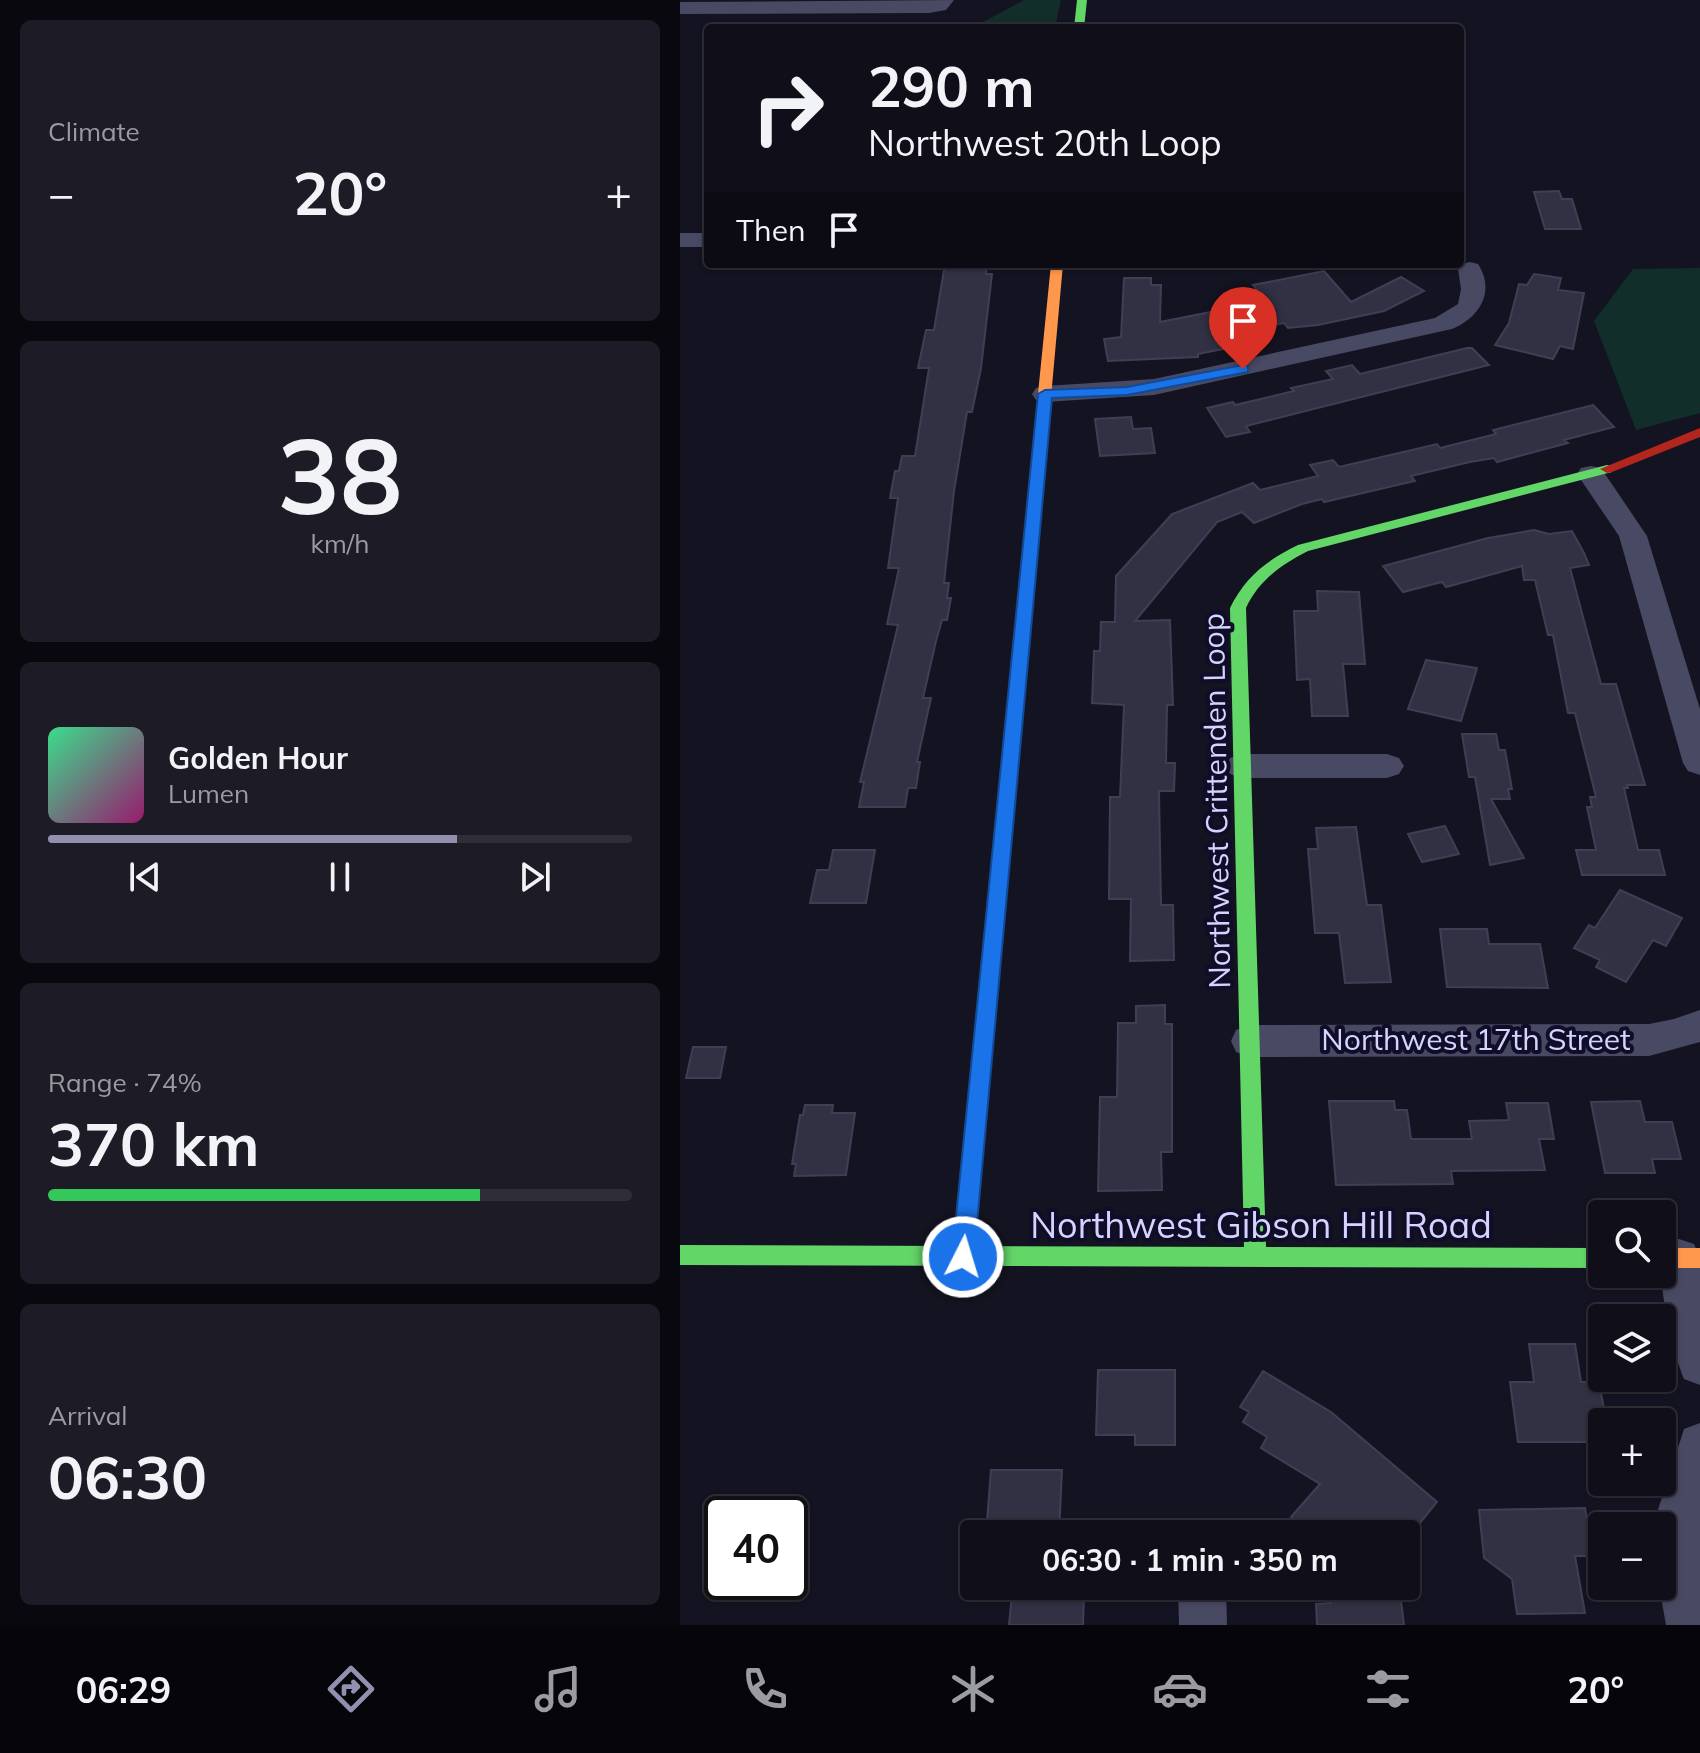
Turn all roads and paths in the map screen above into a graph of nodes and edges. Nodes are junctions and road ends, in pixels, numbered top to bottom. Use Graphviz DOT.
graph roads {
  1 [pos="944,0"];
  2 [pos="1082,0"];
  3 [pos="680,8"];
  4 [pos="1079,24"];
  5 [pos="680,240"];
  6 [pos="704,240"];
  7 [pos="1057,268"];
  8 [pos="1470,269"];
  9 [pos="1045,394"];
  10 [pos="1700,432"];
  11 [pos="1591,474"];
  12 [pos="1700,763"];
  13 [pos="1242,766"];
  14 [pos="1387,766"];
  15 [pos="1700,1025"];
  16 [pos="1250,1041"];
  17 [pos="680,1255"];
  18 [pos="963,1257"];
  19 [pos="1255,1258"];
  20 [pos="1588,1258"];
  21 [pos="1680,1258"];
  22 [pos="1700,1364"];
  23 [pos="1700,1445"];
  24 [pos="1202,1600"];
  25 [pos="1203,1625"];
  26 [pos="1690,1625"];
  1 -- 3 [label="street"];
  2 -- 4 [label="street"];
  5 -- 6 [label="street"];
  7 -- 9 [label="street"];
  8 -- 9 [label="street"];
  9 -- 18 [label="street"];
  10 -- 11 [label="street, Northwest Crittenden Loop"];
  11 -- 12 [label="street"];
  11 -- 13 [label="street, Northwest Crittenden Loop"];
  13 -- 14 [label="street"];
  13 -- 16 [label="street, Northwest Crittenden Loop"];
  15 -- 16 [label="street, Northwest 17th Street"];
  16 -- 19 [label="street, Northwest Crittenden Loop"];
  17 -- 18 [label="street, Northwest Gibson Hill Road"];
  18 -- 19 [label="street, Northwest Gibson Hill Road"];
  19 -- 20 [label="street, Northwest Gibson Hill Road"];
  21 -- 22 [label="street"];
  23 -- 26 [label="street"];
  24 -- 25 [label="street"];
}
